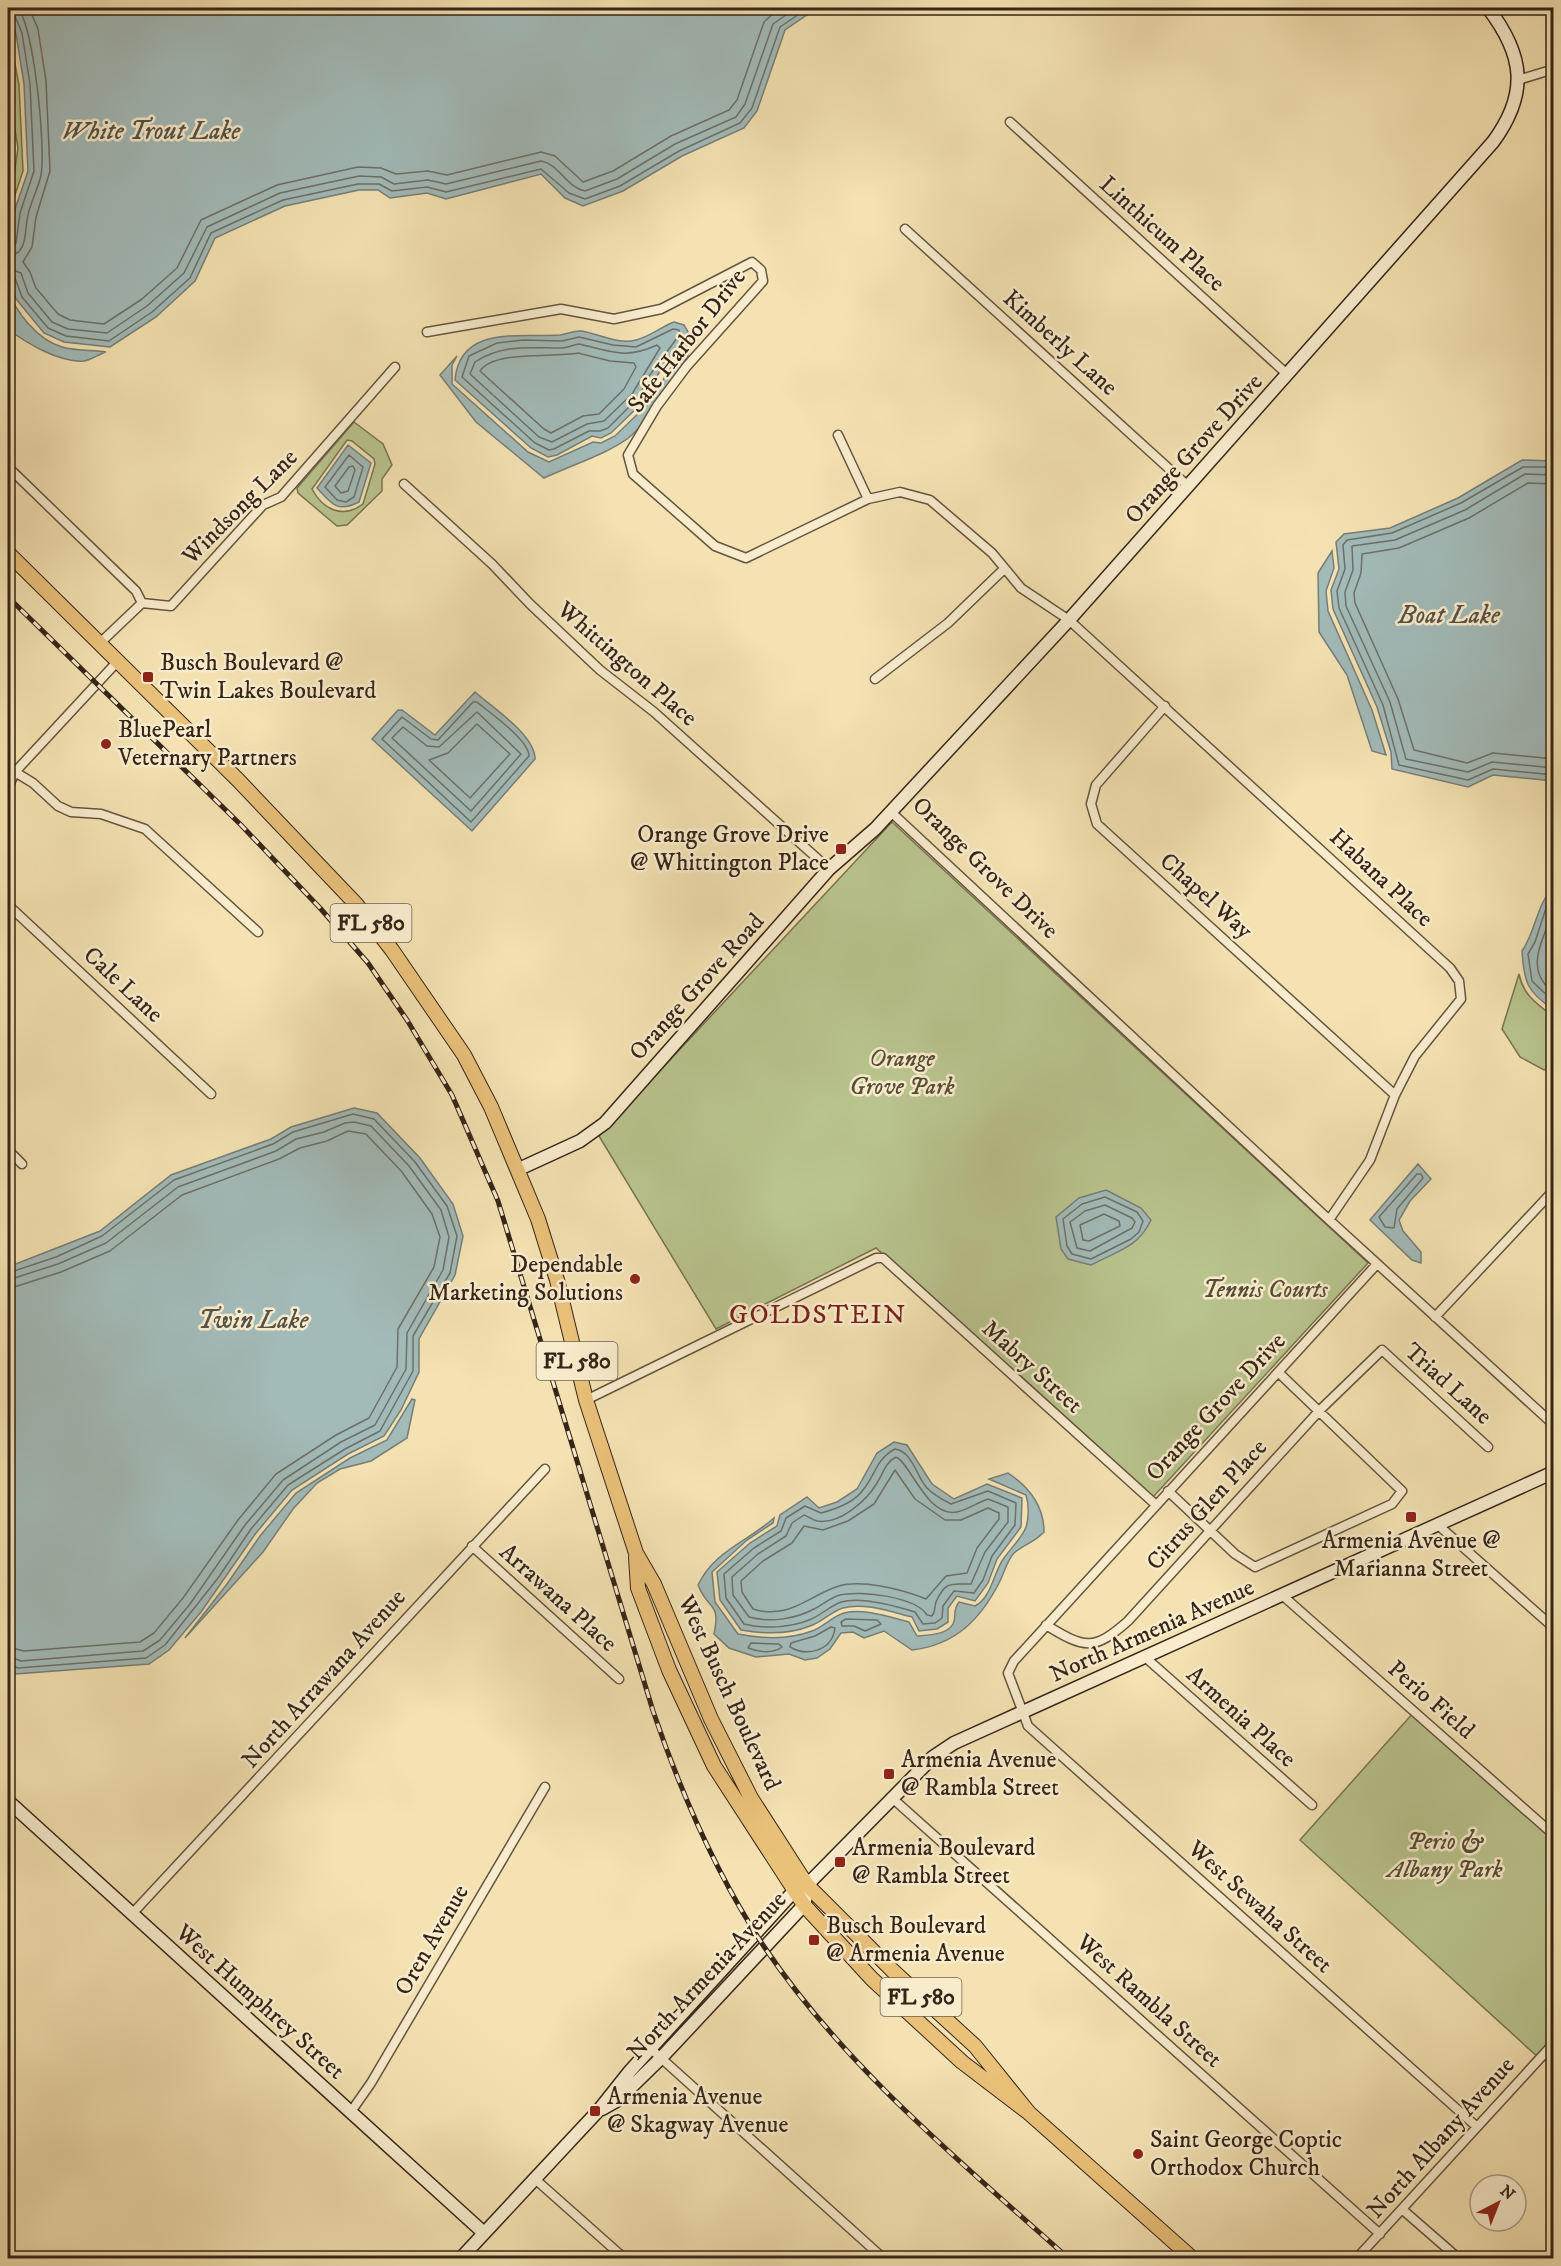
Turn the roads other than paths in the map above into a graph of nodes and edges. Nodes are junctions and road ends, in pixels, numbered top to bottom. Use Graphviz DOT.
graph roads {
  1 [pos="1488,8"];
  2 [pos="1554,69"];
  3 [pos="1518,80"];
  4 [pos="1010,122"];
  5 [pos="905,230"];
  6 [pos="427,332"];
  7 [pos="395,367"];
  8 [pos="1288,375"];
  9 [pos="838,435"];
  10 [pos="8,467"];
  11 [pos="404,484"];
  12 [pos="1188,486"];
  13 [pos="868,499"];
  14 [pos="8,553"];
  15 [pos="1004,569"];
  16 [pos="142,603"];
  17 [pos="1069,620"];
  18 [pos="99,644"];
  19 [pos="117,662"];
  20 [pos="875,679"];
  21 [pos="1165,706"];
  22 [pos="11,774"];
  23 [pos="8,788"];
  24 [pos="891,812"];
  25 [pos="830,869"];
  26 [pos="8,905"];
  27 [pos="258,932"];
  28 [pos="211,1094"];
  29 [pos="1395,1095"];
  30 [pos="8,1150"];
  31 [pos="22,1164"];
  32 [pos="519,1169"];
  33 [pos="1554,1190"];
  34 [pos="1329,1220"];
  35 [pos="1377,1264"];
  36 [pos="1435,1317"];
  37 [pos="1382,1350"];
  38 [pos="1278,1372"];
  39 [pos="586,1400"];
  40 [pos="1320,1410"];
  41 [pos="1554,1425"];
  42 [pos="1488,1447"];
  43 [pos="545,1469"];
  44 [pos="1554,1472"];
  45 [pos="1168,1491"];
  46 [pos="1155,1504"];
  47 [pos="1438,1525"];
  48 [pos="1210,1529"];
  49 [pos="472,1546"];
  50 [pos="636,1553"];
  51 [pos="1282,1595"];
  52 [pos="1046,1625"];
  53 [pos="1554,1628"];
  54 [pos="1145,1657"];
  55 [pos="619,1679"];
  56 [pos="1023,1712"];
  57 [pos="545,1787"];
  58 [pos="891,1797"];
  59 [pos="8,1801"];
  60 [pos="1312,1805"];
  61 [pos="1554,1835"];
  62 [pos="807,1886"];
  63 [pos="794,1891"];
  64 [pos="804,1905"];
  65 [pos="131,1914"];
  66 [pos="1554,2043"];
  67 [pos="651,2049"];
  68 [pos="661,2058"];
  69 [pos="599,2110"];
  70 [pos="350,2112"];
  71 [pos="1029,2114"];
  72 [pos="1477,2127"];
  73 [pos="535,2179"];
  74 [pos="1403,2210"];
  75 [pos="484,2233"];
  76 [pos="1380,2234"];
  77 [pos="461,2259"];
  78 [pos="624,2259"];
  79 [pos="883,2259"];
  80 [pos="1192,2259"];
  81 [pos="1357,2259"];
  82 [pos="1458,2259"];
  1 -- 3 [label="street, Orange Grove Drive"];
  2 -- 3 [label="street"];
  3 -- 8 [label="street, Orange Grove Drive"];
  4 -- 8 [label="street, Linthicum Place"];
  5 -- 12 [label="street, Kimberly Lane"];
  6 -- 13 [label="street, Safe Harbor Drive"];
  7 -- 16 [label="street, Windsong Lane"];
  8 -- 12 [label="street, Orange Grove Drive"];
  9 -- 13 [label="street"];
  10 -- 16 [label="street"];
  11 -- 25 [label="street, Whittington Place"];
  12 -- 17 [label="street, Orange Grove Drive"];
  13 -- 15 [label="street, Safe Harbor Drive"];
  14 -- 18 [label="main road, West Busch Boulevard / FL 580"];
  15 -- 17 [label="street, Safe Harbor Drive"];
  15 -- 20 [label="street"];
  16 -- 18 [label="street"];
  17 -- 21 [label="street, Habana Place"];
  17 -- 24 [label="street, Orange Grove Drive"];
  18 -- 19 [label="main road, West Busch Boulevard / FL 580"];
  19 -- 22 [label="street"];
  19 -- 32 [label="main road, West Busch Boulevard / FL 580"];
  21 -- 29 [label="street, Habana Place"];
  21 -- 29 [label="street, Chapel Way"];
  22 -- 23 [label="street"];
  22 -- 27 [label="street"];
  24 -- 25 [label="street, Orange Grove Road"];
  24 -- 34 [label="street, Orange Grove Drive"];
  25 -- 32 [label="street, Orange Grove Road"];
  26 -- 28 [label="street, Cale Lane"];
  29 -- 34 [label="street, Habana Place"];
  30 -- 31 [label="street"];
  32 -- 39 [label="main road, West Busch Boulevard / FL 580"];
  33 -- 36 [label="street"];
  34 -- 35 [label="street, Orange Grove Drive"];
  35 -- 36 [label="street"];
  35 -- 38 [label="street, Orange Grove Drive"];
  36 -- 41 [label="street"];
  37 -- 40 [label="street, Citrus Glen Place"];
  37 -- 42 [label="street, Triad Lane"];
  38 -- 40 [label="street"];
  38 -- 45 [label="street, Orange Grove Drive"];
  39 -- 46 [label="street, Mabry Street"];
  39 -- 50 [label="main road, West Busch Boulevard / FL 580"];
  40 -- 48 [label="street, Citrus Glen Place"];
  40 -- 48 [label="street"];
  43 -- 49 [label="street, North Arrawana Avenue"];
  44 -- 47 [label="street, North Armenia Avenue"];
  45 -- 46 [label="street, Orange Grove Drive"];
  45 -- 48 [label="street"];
  46 -- 52 [label="street, Orange Grove Drive"];
  47 -- 51 [label="street, North Armenia Avenue"];
  47 -- 53 [label="street"];
  48 -- 52 [label="street, Citrus Glen Place"];
  49 -- 55 [label="street, Arrawana Place"];
  49 -- 65 [label="street, North Arrawana Avenue"];
  50 -- 62 [label="main road, West Busch Boulevard / FL 580"];
  50 -- 63 [label="main road, West Busch Boulevard"];
  51 -- 54 [label="street, North Armenia Avenue"];
  51 -- 61 [label="street, Perio Field"];
  52 -- 56 [label="street, Orange Grove Drive"];
  54 -- 56 [label="street, North Armenia Avenue"];
  54 -- 60 [label="street, Armenia Place"];
  56 -- 58 [label="street, North Armenia Avenue"];
  56 -- 72 [label="street, West Sewaha Street"];
  57 -- 70 [label="street, Oren Avenue"];
  58 -- 62 [label="street, North Armenia Avenue"];
  58 -- 76 [label="street, West Rambla Street"];
  59 -- 65 [label="street, West Humphrey Street"];
  62 -- 63 [label="street, North Armenia Avenue"];
  62 -- 64 [label="street, North Armenia Avenue"];
  62 -- 71 [label="main road, West Busch Boulevard / FL 580"];
  63 -- 64 [label="main road, West Busch Boulevard"];
  63 -- 67 [label="street, North Armenia Avenue"];
  64 -- 68 [label="street, North Armenia Avenue"];
  64 -- 71 [label="main road, West Busch Boulevard / FL 580"];
  65 -- 70 [label="street, West Humphrey Street"];
  66 -- 72 [label="street, North Albany Avenue"];
  67 -- 68 [label="street"];
  67 -- 69 [label="street, North Armenia Avenue"];
  68 -- 69 [label="street, North Armenia Avenue"];
  68 -- 79 [label="street"];
  69 -- 73 [label="street, North Armenia Avenue"];
  70 -- 75 [label="street, West Humphrey Street"];
  71 -- 80 [label="main road, West Busch Boulevard / FL 580"];
  72 -- 74 [label="street, North Albany Avenue"];
  73 -- 75 [label="street, North Armenia Avenue"];
  73 -- 78 [label="street"];
  74 -- 76 [label="street, North Albany Avenue"];
  74 -- 82 [label="street"];
  75 -- 77 [label="street, North Armenia Avenue"];
  76 -- 81 [label="street, North Albany Avenue"];
}
